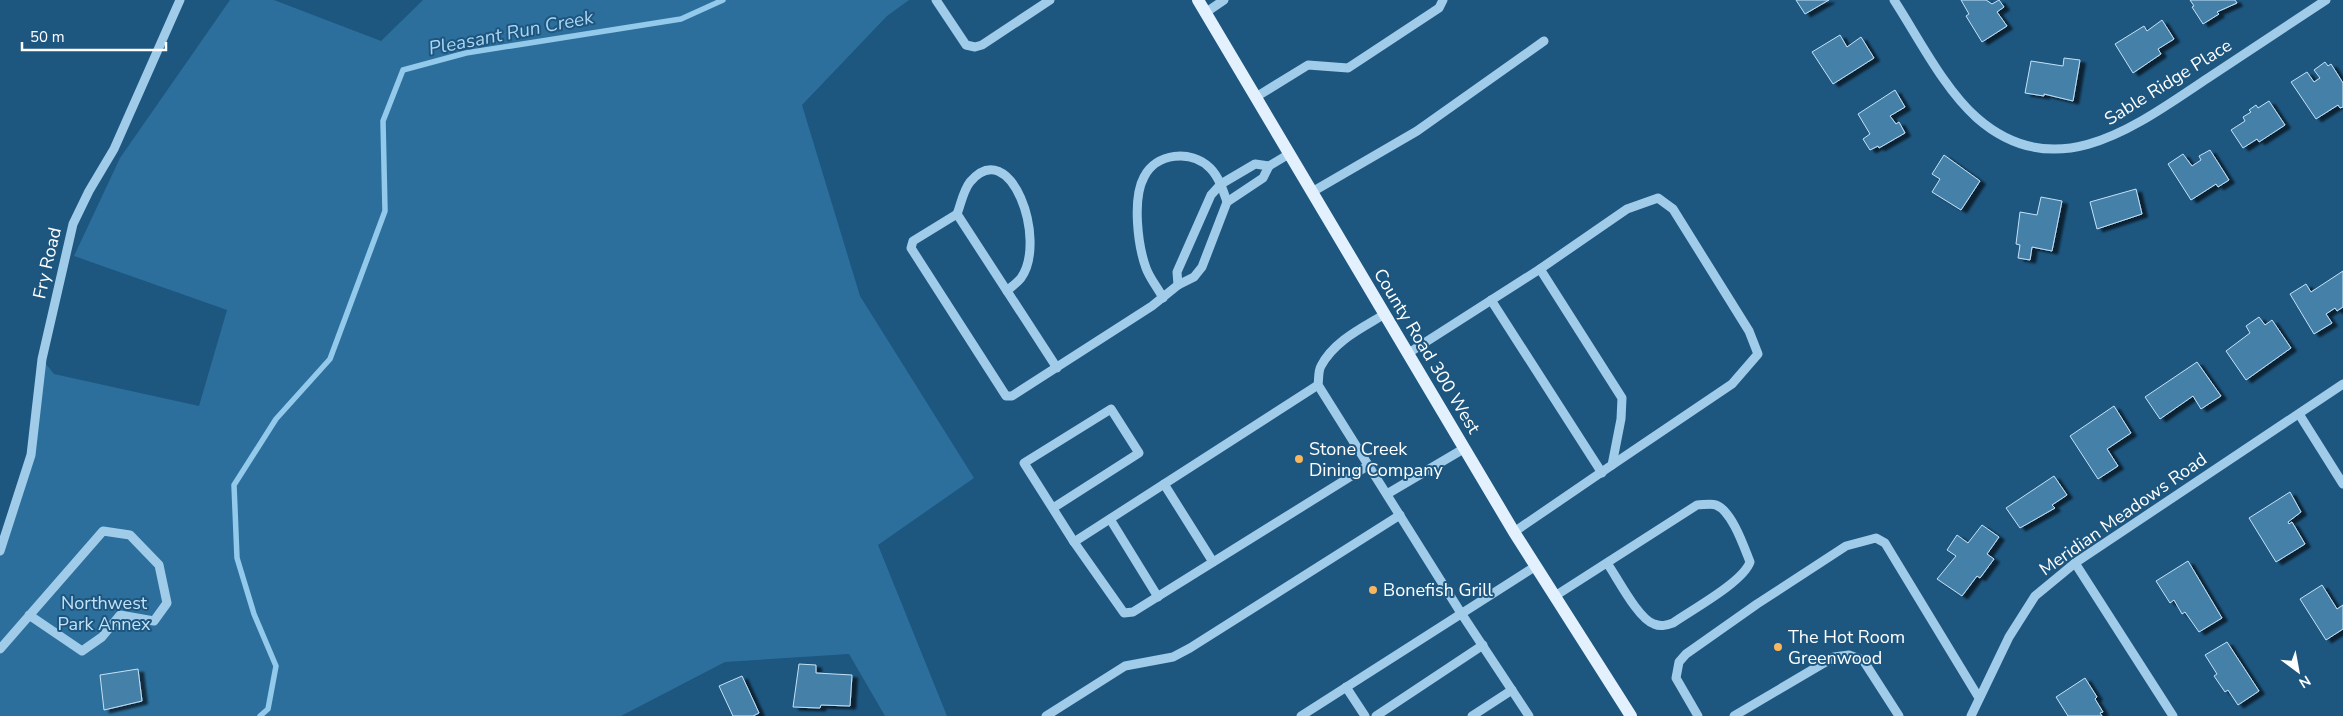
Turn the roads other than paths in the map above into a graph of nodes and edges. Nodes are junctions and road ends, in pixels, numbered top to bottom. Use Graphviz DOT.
graph roads {
  1 [pos="180,0"];
  2 [pos="936,0"];
  3 [pos="1050,0"];
  4 [pos="1198,0"];
  5 [pos="1224,0"];
  6 [pos="1443,0"];
  7 [pos="1894,0"];
  8 [pos="2326,0"];
  9 [pos="1205,13"];
  10 [pos="1544,41"];
  11 [pos="1256,97"];
  12 [pos="1289,154"];
  13 [pos="1269,166"];
  14 [pos="1221,184"];
  15 [pos="1312,192"];
  16 [pos="1227,202"];
  17 [pos="957,214"];
  18 [pos="1540,268"];
  19 [pos="1178,285"];
  20 [pos="1007,291"];
  21 [pos="1163,298"];
  22 [pos="1491,300"];
  23 [pos="1385,314"];
  24 [pos="1408,354"];
  25 [pos="1056,368"];
  26 [pos="2343,384"];
  27 [pos="1318,385"];
  28 [pos="2299,414"];
  29 [pos="1464,448"];
  30 [pos="1369,465"];
  31 [pos="1612,465"];
  32 [pos="1602,472"];
  33 [pos="1164,484"];
  34 [pos="2343,484"];
  35 [pos="1387,494"];
  36 [pos="1053,508"];
  37 [pos="1400,515"];
  38 [pos="1110,519"];
  39 [pos="1514,532"];
  40 [pos="1074,542"];
  41 [pos="0,551"];
  42 [pos="1213,562"];
  43 [pos="1607,563"];
  44 [pos="2075,563"];
  45 [pos="1536,566"];
  46 [pos="1555,596"];
  47 [pos="1158,597"];
  48 [pos="1462,613"];
  49 [pos="29,616"];
  50 [pos="1482,645"];
  51 [pos="0,649"];
  52 [pos="1346,687"];
  53 [pos="1512,690"];
  54 [pos="1979,698"];
  55 [pos="1046,716"];
  56 [pos="1301,716"];
  57 [pos="1364,716"];
  58 [pos="1376,716"];
  59 [pos="1472,716"];
  60 [pos="1529,716"];
  61 [pos="1631,716"];
  62 [pos="1698,716"];
  63 [pos="1734,716"];
  64 [pos="1899,716"];
  65 [pos="1971,716"];
  66 [pos="2173,716"];
  1 -- 41 [label="street, Fry Road"];
  2 -- 3 [label="street"];
  4 -- 9 [label="main road, County Road 300 West"];
  5 -- 9 [label="street"];
  6 -- 11 [label="street"];
  7 -- 8 [label="street, Sable Ridge Place"];
  9 -- 11 [label="main road, County Road 300 West"];
  10 -- 15 [label="street"];
  11 -- 12 [label="main road, County Road 300 West"];
  12 -- 13 [label="street"];
  12 -- 15 [label="main road, County Road 300 West"];
  13 -- 14 [label="street"];
  13 -- 16 [label="street"];
  14 -- 16 [label="street"];
  14 -- 19 [label="street"];
  14 -- 21 [label="street"];
  15 -- 23 [label="main road, County Road 300 West"];
  16 -- 19 [label="street"];
  17 -- 20 [label="street"];
  17 -- 20 [label="street"];
  17 -- 25 [label="street"];
  18 -- 22 [label="street"];
  18 -- 31 [label="street"];
  18 -- 31 [label="street"];
  19 -- 21 [label="street"];
  20 -- 25 [label="street"];
  21 -- 25 [label="street"];
  22 -- 24 [label="street"];
  22 -- 32 [label="street"];
  23 -- 24 [label="main road, County Road 300 West"];
  23 -- 27 [label="street"];
  24 -- 29 [label="main road, County Road 300 West"];
  26 -- 28 [label="street, Meridian Meadows Road"];
  27 -- 30 [label="street"];
  27 -- 33 [label="street"];
  28 -- 34 [label="street"];
  28 -- 44 [label="street, Meridian Meadows Road"];
  29 -- 35 [label="street"];
  29 -- 39 [label="main road, County Road 300 West"];
  30 -- 35 [label="street"];
  30 -- 42 [label="street"];
  31 -- 32 [label="street"];
  32 -- 39 [label="street"];
  33 -- 38 [label="street"];
  33 -- 42 [label="street"];
  35 -- 37 [label="street"];
  36 -- 36 [label="street"];
  36 -- 40 [label="street"];
  37 -- 48 [label="street"];
  37 -- 55 [label="street"];
  38 -- 40 [label="street"];
  38 -- 47 [label="street"];
  39 -- 45 [label="main road, County Road 300 West"];
  40 -- 47 [label="street"];
  42 -- 47 [label="street"];
  43 -- 43 [label="street"];
  43 -- 46 [label="street"];
  44 -- 54 [label="street, Meridian Meadows Road"];
  44 -- 66 [label="street"];
  45 -- 46 [label="main road, County Road 300 West"];
  45 -- 48 [label="street"];
  46 -- 61 [label="main road, County Road 300 West"];
  48 -- 50 [label="street"];
  48 -- 52 [label="street"];
  49 -- 49 [label="street"];
  49 -- 51 [label="street"];
  50 -- 53 [label="street"];
  50 -- 58 [label="street"];
  52 -- 56 [label="street"];
  52 -- 57 [label="street"];
  53 -- 59 [label="street"];
  53 -- 60 [label="street"];
  54 -- 62 [label="street"];
  54 -- 65 [label="street, Meridian Meadows Road"];
  63 -- 64 [label="street"];
}
